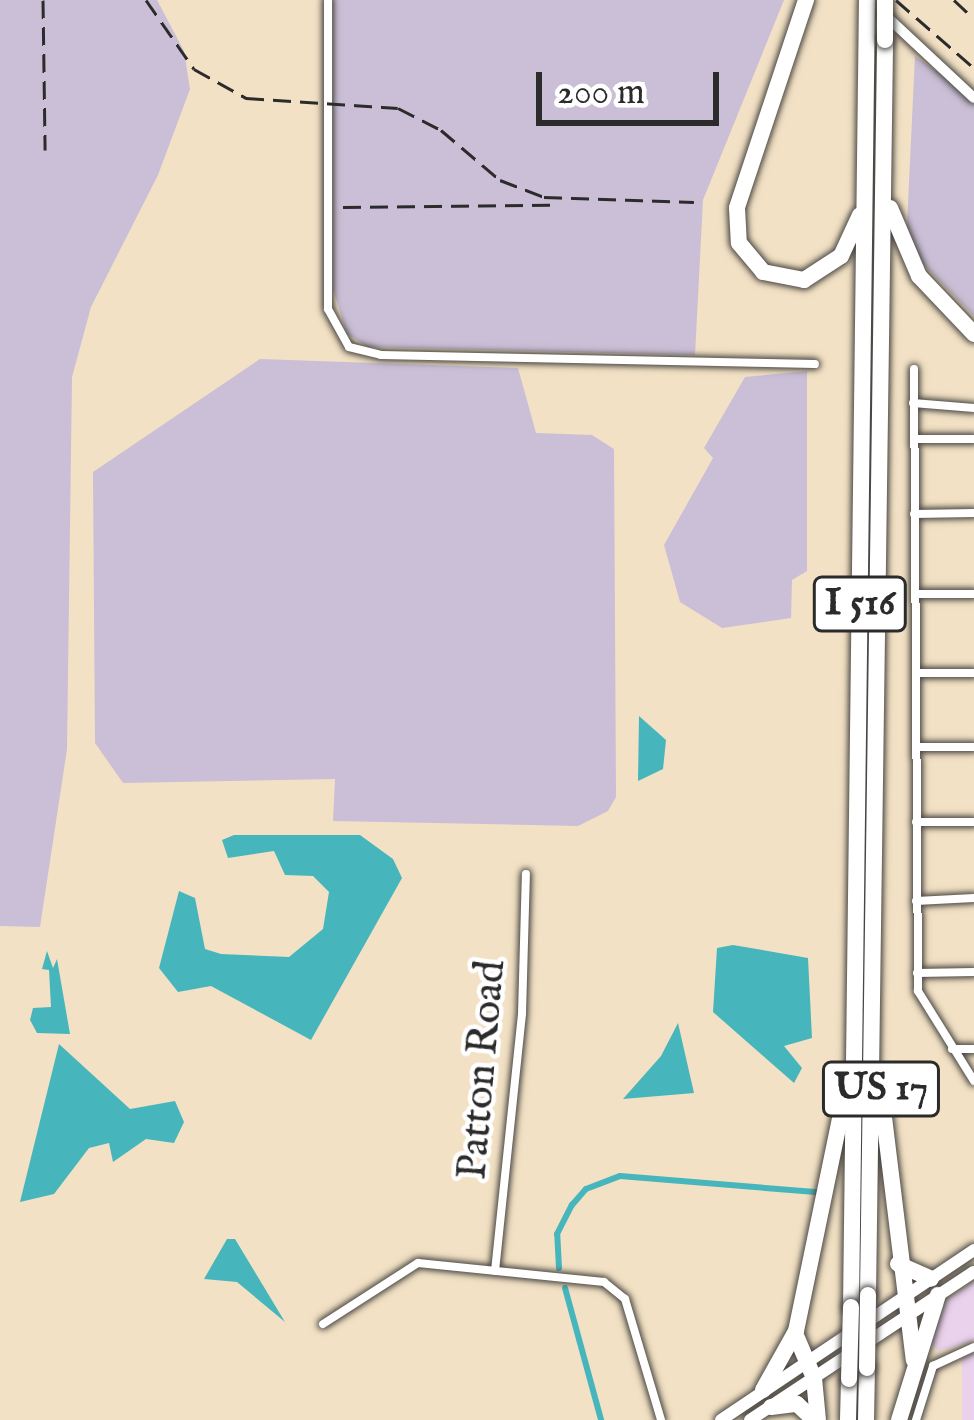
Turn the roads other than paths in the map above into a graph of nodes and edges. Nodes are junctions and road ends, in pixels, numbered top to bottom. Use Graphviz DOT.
graph roads {
  1 [pos="328,0"];
  2 [pos="806,0"];
  3 [pos="868,0"];
  4 [pos="885,0"];
  5 [pos="974,98"];
  6 [pos="875,180"];
  7 [pos="974,334"];
  8 [pos="815,364"];
  9 [pos="914,369"];
  10 [pos="914,403"];
  11 [pos="974,407"];
  12 [pos="974,439"];
  13 [pos="914,440"];
  14 [pos="914,514"];
  15 [pos="974,514"];
  16 [pos="915,594"];
  17 [pos="974,594"];
  18 [pos="915,673"];
  19 [pos="974,673"];
  20 [pos="916,747"];
  21 [pos="974,747"];
  22 [pos="916,821"];
  23 [pos="974,822"];
  24 [pos="526,874"];
  25 [pos="974,898"];
  26 [pos="916,901"];
  27 [pos="875,913"];
  28 [pos="974,972"];
  29 [pos="917,973"];
  30 [pos="853,1022"];
  31 [pos="952,1048"];
  32 [pos="974,1048"];
  33 [pos="974,1082"];
  34 [pos="974,1250"];
  35 [pos="898,1264"];
  36 [pos="495,1271"];
  37 [pos="974,1272"];
  38 [pos="934,1287"];
  39 [pos="906,1306"];
  40 [pos="323,1324"];
  41 [pos="796,1331"];
  42 [pos="974,1347"];
  43 [pos="914,1360"];
  44 [pos="808,1371"];
  45 [pos="767,1398"];
  46 [pos="661,1420"];
  47 [pos="721,1420"];
  48 [pos="750,1420"];
  49 [pos="816,1420"];
  50 [pos="848,1420"];
  51 [pos="866,1420"];
  52 [pos="899,1420"];
  53 [pos="916,1420"];
  1 -- 8 [label="street"];
  2 -- 6 [label="highway"];
  3 -- 5 [label="street"];
  3 -- 6 [label="highway, I 516"];
  4 -- 6 [label="highway, I 516, bridge"];
  6 -- 7 [label="highway"];
  6 -- 27 [label="highway, I 516"];
  6 -- 30 [label="highway, I 516"];
  9 -- 10 [label="street"];
  10 -- 11 [label="street"];
  10 -- 13 [label="street"];
  12 -- 13 [label="street"];
  13 -- 14 [label="street"];
  14 -- 15 [label="street"];
  14 -- 16 [label="street"];
  16 -- 17 [label="street"];
  16 -- 18 [label="street"];
  18 -- 19 [label="street"];
  18 -- 20 [label="street"];
  20 -- 21 [label="street"];
  20 -- 22 [label="street"];
  22 -- 23 [label="street"];
  22 -- 26 [label="street"];
  24 -- 36 [label="street, Patton Road"];
  25 -- 26 [label="street"];
  26 -- 29 [label="street"];
  27 -- 35 [label="highway, US 17"];
  27 -- 51 [label="highway, I 516, bridge"];
  28 -- 29 [label="street"];
  29 -- 31 [label="street"];
  30 -- 41 [label="highway, US 17"];
  30 -- 50 [label="highway, I 516, bridge"];
  31 -- 32 [label="street"];
  31 -- 33 [label="street"];
  34 -- 38 [label="main road"];
  35 -- 38 [label="highway"];
  35 -- 39 [label="highway, US 17"];
  36 -- 40 [label="street"];
  36 -- 46 [label="street"];
  37 -- 38 [label="main road"];
  38 -- 39 [label="main road"];
  38 -- 43 [label="highway"];
  39 -- 43 [label="highway"];
  39 -- 44 [label="main road"];
  41 -- 44 [label="highway"];
  41 -- 45 [label="highway, US 17"];
  42 -- 53 [label="street"];
  43 -- 52 [label="highway"];
  44 -- 45 [label="main road"];
  44 -- 49 [label="highway"];
  45 -- 47 [label="main road, US 17"];
  45 -- 48 [label="main road, US 17"];
  45 -- 49 [label="highway"];
}
